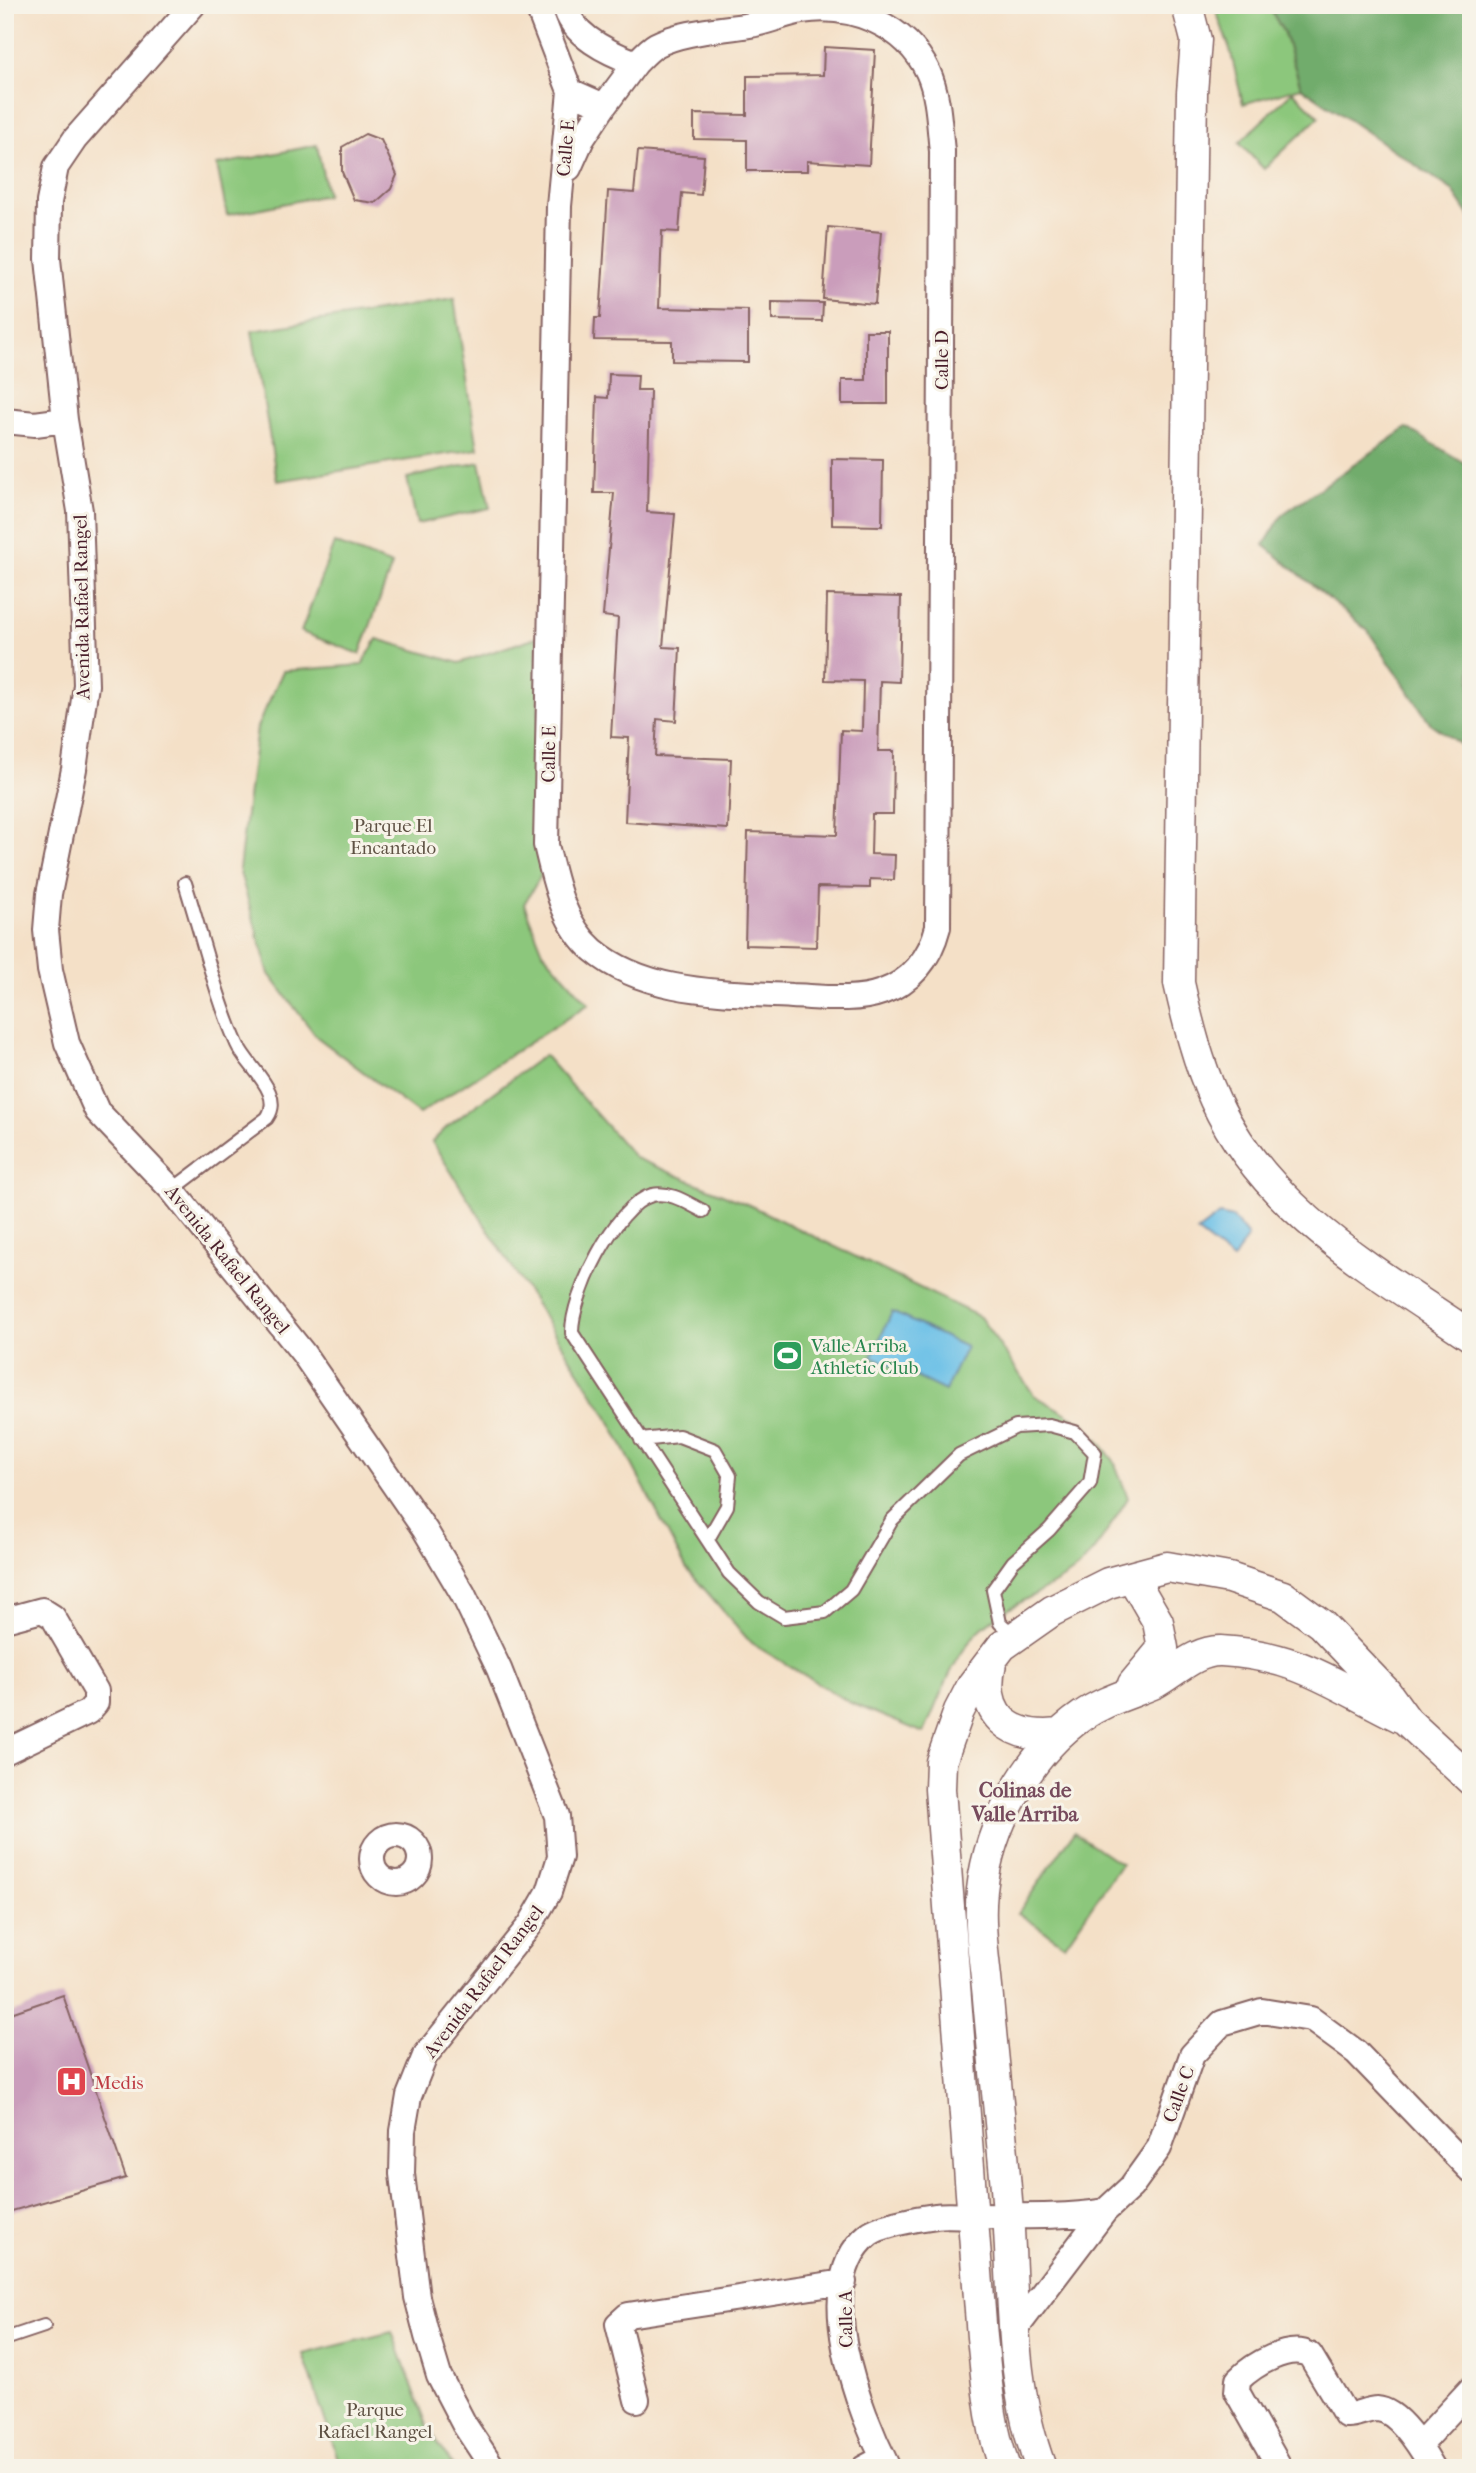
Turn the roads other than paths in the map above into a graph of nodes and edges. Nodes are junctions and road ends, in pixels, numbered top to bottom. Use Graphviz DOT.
graph roads {
  1 [pos="193,5"];
  2 [pos="537,5"];
  3 [pos="565,5"];
  4 [pos="1187,5"];
  5 [pos="636,63"];
  6 [pos="570,91"];
  7 [pos="604,106"];
  8 [pos="559,206"];
  9 [pos="65,420"];
  10 [pos="5,421"];
  11 [pos="185,883"];
  12 [pos="917,970"];
  13 [pos="172,1190"];
  14 [pos="703,1211"];
  15 [pos="1471,1336"];
  16 [pos="641,1440"];
  17 [pos="708,1539"];
  18 [pos="1132,1577"];
  19 [pos="5,1620"];
  20 [pos="1014,1636"];
  21 [pos="992,1659"];
  22 [pos="1122,1694"];
  23 [pos="1407,1721"];
  24 [pos="1060,1734"];
  25 [pos="5,1752"];
  26 [pos="1471,1780"];
  27 [pos="1471,2171"];
  28 [pos="1105,2211"];
  29 [pos="1008,2215"];
  30 [pos="974,2216"];
  31 [pos="844,2282"];
  32 [pos="44,2326"];
  33 [pos="1014,2331"];
  34 [pos="5,2339"];
  35 [pos="1471,2389"];
  36 [pos="637,2400"];
  37 [pos="1419,2445"];
  38 [pos="878,2464"];
  39 [pos="493,2468"];
  40 [pos="1005,2468"];
  41 [pos="1041,2468"];
  42 [pos="1280,2468"];
  43 [pos="1433,2468"];
  1 -- 9 [label="street, Avenida Rafael Rangel"];
  2 -- 6 [label="street"];
  3 -- 5 [label="street"];
  4 -- 15 [label="street"];
  5 -- 7 [label="street, Calle D"];
  5 -- 12 [label="street, Calle D"];
  6 -- 7 [label="street"];
  6 -- 8 [label="street, Calle E"];
  7 -- 8 [label="street, Calle E"];
  8 -- 12 [label="street, Calle E"];
  9 -- 10 [label="street"];
  9 -- 13 [label="street, Avenida Rafael Rangel"];
  11 -- 13 [label="lane"];
  13 -- 39 [label="street, Avenida Rafael Rangel"];
  14 -- 16 [label="lane"];
  16 -- 17 [label="lane"];
  16 -- 17 [label="lane"];
  17 -- 20 [label="lane"];
  18 -- 20 [label="street"];
  18 -- 22 [label="street"];
  18 -- 23 [label="street"];
  19 -- 25 [label="street"];
  20 -- 21 [label="street"];
  21 -- 24 [label="street"];
  21 -- 30 [label="street"];
  22 -- 23 [label="street"];
  22 -- 24 [label="street"];
  23 -- 26 [label="street"];
  24 -- 29 [label="street"];
  27 -- 28 [label="street, Calle C"];
  28 -- 29 [label="street"];
  28 -- 33 [label="street, Calle C"];
  29 -- 30 [label="street"];
  29 -- 33 [label="street"];
  30 -- 31 [label="street, Calle A"];
  30 -- 40 [label="street"];
  31 -- 36 [label="street"];
  31 -- 38 [label="street, Calle A"];
  32 -- 34 [label="lane"];
  33 -- 41 [label="street"];
  35 -- 37 [label="street"];
  37 -- 42 [label="street"];
  37 -- 43 [label="street"];
}
